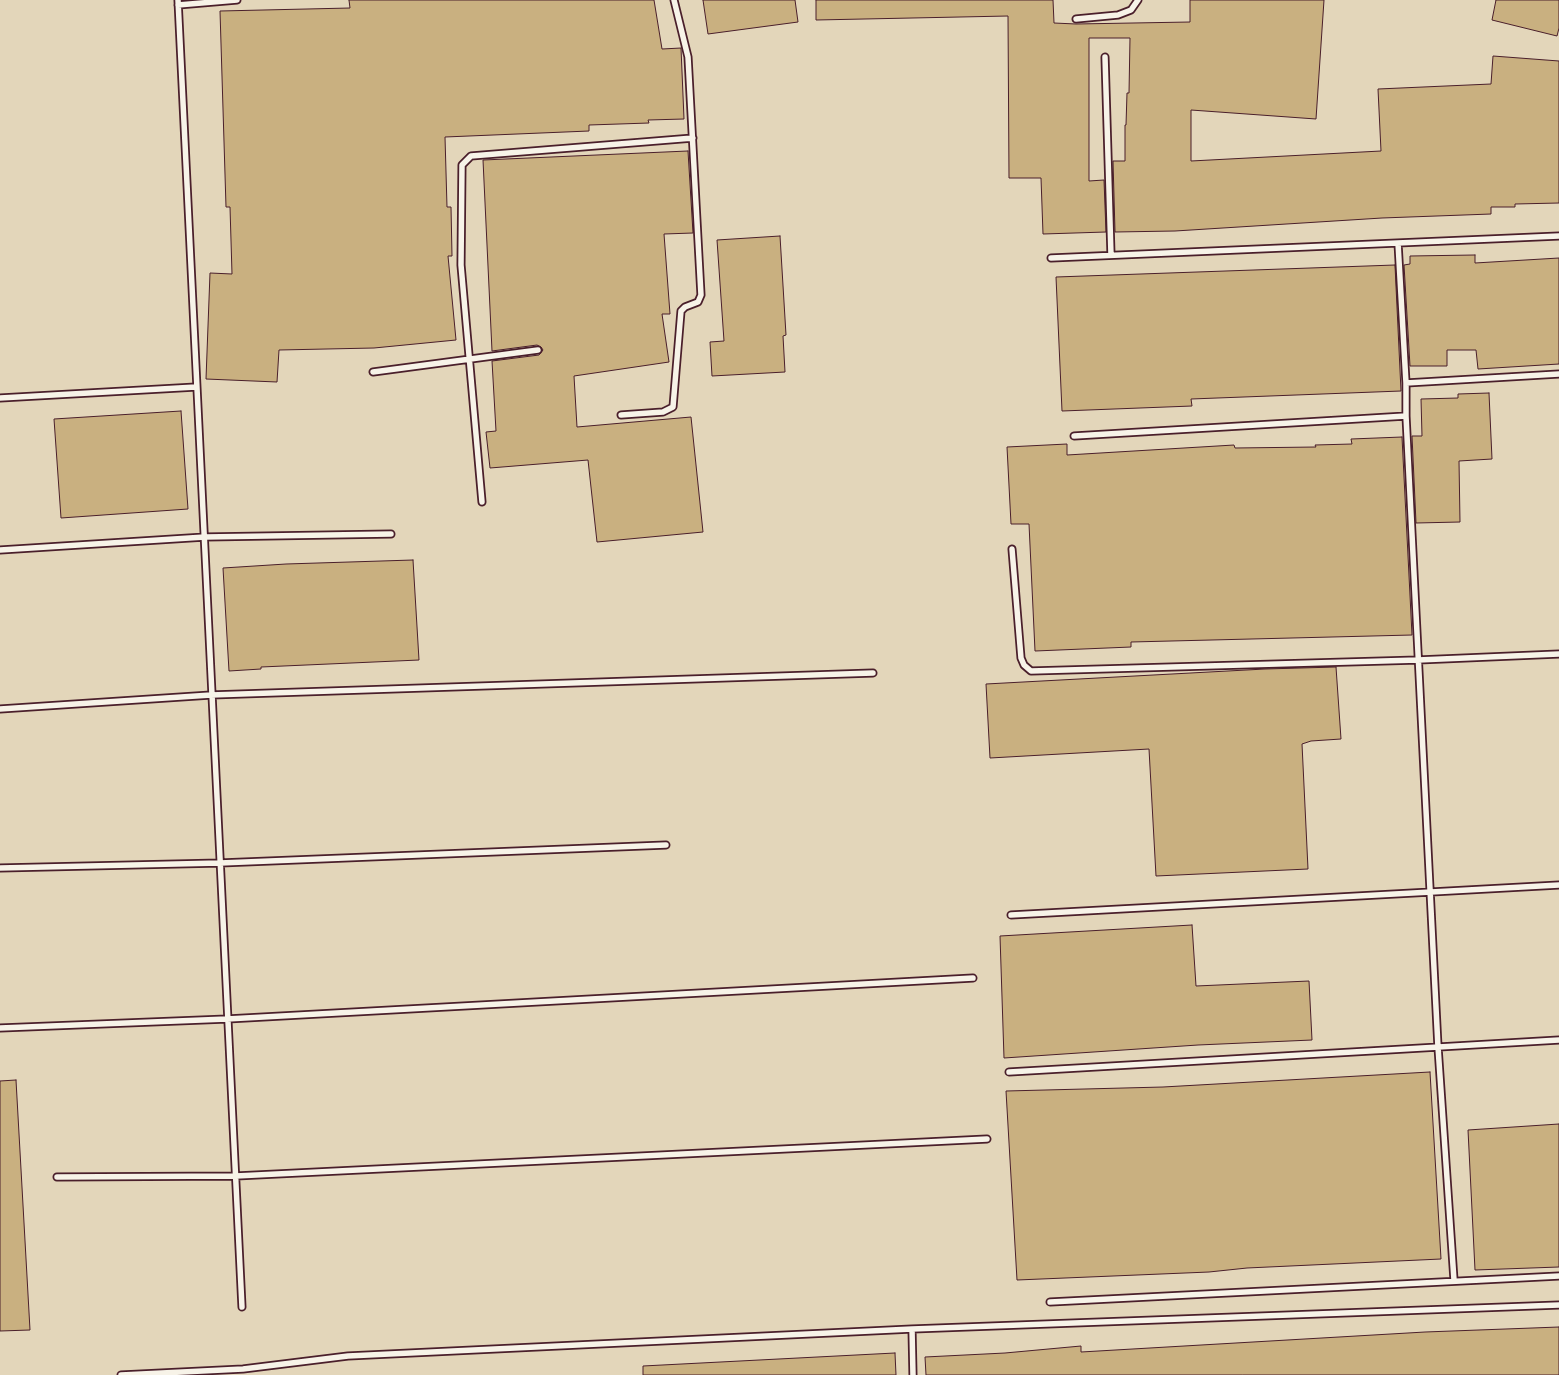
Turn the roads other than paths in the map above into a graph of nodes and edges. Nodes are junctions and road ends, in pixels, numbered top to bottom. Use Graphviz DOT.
graph roads {
  1 [pos="237,0"];
  2 [pos="674,0"];
  3 [pos="1138,0"];
  4 [pos="178,3"];
  5 [pos="1076,19"];
  6 [pos="1105,57"];
  7 [pos="693,138"];
  8 [pos="1559,236"];
  9 [pos="1398,243"];
  10 [pos="1111,255"];
  11 [pos="1051,258"];
  12 [pos="538,350"];
  13 [pos="469,360"];
  14 [pos="373,372"];
  15 [pos="1559,374"];
  16 [pos="1406,383"];
  17 [pos="196,387"];
  18 [pos="0,398"];
  19 [pos="621,415"];
  20 [pos="1406,416"];
  21 [pos="1074,436"];
  22 [pos="482,502"];
  23 [pos="391,534"];
  24 [pos="205,537"];
  25 [pos="1012,549"];
  26 [pos="0,550"];
  27 [pos="1559,654"];
  28 [pos="1418,660"];
  29 [pos="873,674"];
  30 [pos="211,695"];
  31 [pos="0,709"];
  32 [pos="666,845"];
  33 [pos="220,863"];
  34 [pos="0,868"];
  35 [pos="1559,885"];
  36 [pos="1430,892"];
  37 [pos="1011,915"];
  38 [pos="974,978"];
  39 [pos="227,1019"];
  40 [pos="0,1028"];
  41 [pos="1559,1040"];
  42 [pos="1438,1047"];
  43 [pos="1009,1072"];
  44 [pos="987,1138"];
  45 [pos="236,1176"];
  46 [pos="58,1177"];
  47 [pos="1559,1276"];
  48 [pos="1454,1280"];
  49 [pos="1050,1302"];
  50 [pos="1559,1305"];
  51 [pos="242,1307"];
  52 [pos="912,1329"];
  53 [pos="121,1375"];
  54 [pos="913,1375"];
  1 -- 4 [label="lane"];
  2 -- 7 [label="lane"];
  3 -- 5 [label="lane"];
  4 -- 17 [label="lane"];
  6 -- 10 [label="lane"];
  7 -- 13 [label="lane"];
  7 -- 19 [label="lane"];
  8 -- 9 [label="lane"];
  9 -- 10 [label="lane"];
  9 -- 16 [label="lane"];
  10 -- 11 [label="lane"];
  12 -- 13 [label="lane"];
  13 -- 14 [label="lane"];
  13 -- 22 [label="lane"];
  15 -- 16 [label="lane"];
  16 -- 20 [label="lane"];
  17 -- 18 [label="lane"];
  17 -- 24 [label="lane"];
  20 -- 21 [label="lane"];
  20 -- 28 [label="lane"];
  23 -- 24 [label="lane"];
  24 -- 26 [label="lane"];
  24 -- 30 [label="lane"];
  25 -- 28 [label="lane"];
  27 -- 28 [label="lane"];
  28 -- 36 [label="lane"];
  29 -- 30 [label="lane"];
  30 -- 31 [label="lane"];
  30 -- 33 [label="lane"];
  32 -- 33 [label="lane"];
  33 -- 34 [label="lane"];
  33 -- 39 [label="lane"];
  35 -- 36 [label="lane"];
  36 -- 37 [label="lane"];
  36 -- 42 [label="lane"];
  38 -- 39 [label="lane"];
  39 -- 40 [label="lane"];
  39 -- 45 [label="lane"];
  41 -- 42 [label="lane"];
  42 -- 43 [label="lane"];
  42 -- 48 [label="lane"];
  44 -- 45 [label="lane"];
  45 -- 46 [label="lane"];
  45 -- 51 [label="lane"];
  47 -- 48 [label="lane"];
  48 -- 49 [label="lane"];
  50 -- 52 [label="lane"];
  52 -- 53 [label="lane"];
  52 -- 54 [label="lane"];
}
